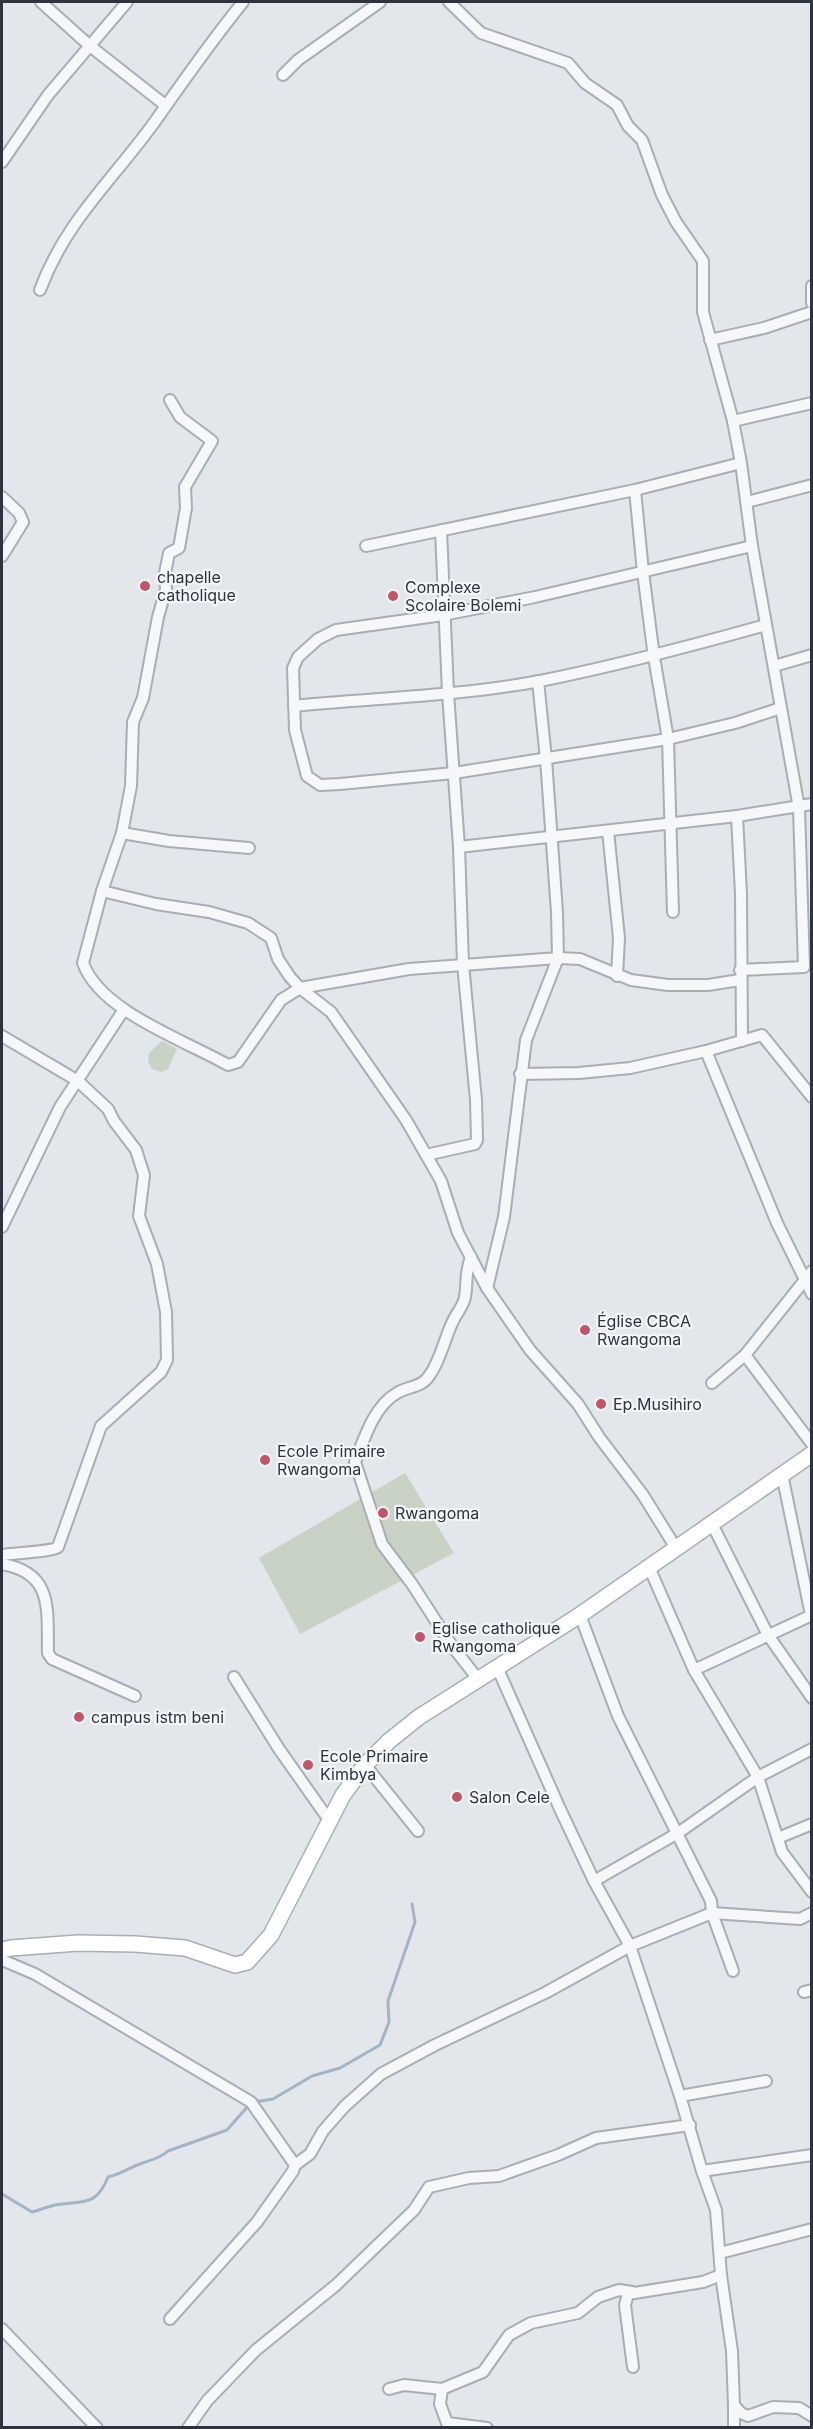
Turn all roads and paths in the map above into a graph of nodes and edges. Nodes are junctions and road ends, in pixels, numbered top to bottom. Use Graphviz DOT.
graph roads {
  1 [pos="41,2"];
  2 [pos="127,2"];
  3 [pos="243,2"];
  4 [pos="380,2"];
  5 [pos="449,2"];
  6 [pos="90,46"];
  7 [pos="282,75"];
  8 [pos="165,105"];
  9 [pos="2,162"];
  10 [pos="812,286"];
  11 [pos="40,290"];
  12 [pos="812,303"];
  13 [pos="812,312"];
  14 [pos="710,340"];
  15 [pos="170,400"];
  16 [pos="812,403"];
  17 [pos="733,421"];
  18 [pos="741,463"];
  19 [pos="812,485"];
  20 [pos="636,490"];
  21 [pos="2,497"];
  22 [pos="747,502"];
  23 [pos="441,530"];
  24 [pos="366,546"];
  25 [pos="752,546"];
  26 [pos="2,556"];
  27 [pos="643,572"];
  28 [pos="443,615"];
  29 [pos="766,625"];
  30 [pos="812,655"];
  31 [pos="654,657"];
  32 [pos="774,666"];
  33 [pos="538,681"];
  34 [pos="448,693"];
  35 [pos="294,706"];
  36 [pos="781,708"];
  37 [pos="668,739"];
  38 [pos="546,759"];
  39 [pos="454,773"];
  40 [pos="812,804"];
  41 [pos="800,808"];
  42 [pos="737,816"];
  43 [pos="669,823"];
  44 [pos="609,831"];
  45 [pos="122,833"];
  46 [pos="551,837"];
  47 [pos="459,847"];
  48 [pos="249,848"];
  49 [pos="102,891"];
  50 [pos="672,912"];
  51 [pos="558,958"];
  52 [pos="463,964"];
  53 [pos="740,975"];
  54 [pos="617,976"];
  55 [pos="300,988"];
  56 [pos="123,1011"];
  57 [pos="2,1035"];
  58 [pos="742,1041"];
  59 [pos="706,1051"];
  60 [pos="520,1074"];
  61 [pos="78,1081"];
  62 [pos="812,1097"];
  63 [pos="426,1155"];
  64 [pos="2,1227"];
  65 [pos="471,1257"];
  66 [pos="812,1271"];
  67 [pos="803,1280"];
  68 [pos="487,1288"];
  69 [pos="812,1294"];
  70 [pos="745,1354"];
  71 [pos="712,1383"];
  72 [pos="812,1444"];
  73 [pos="812,1454"];
  74 [pos="782,1474"];
  75 [pos="711,1522"];
  76 [pos="676,1548"];
  77 [pos="2,1555"];
  78 [pos="2,1564"];
  79 [pos="649,1567"];
  80 [pos="580,1615"];
  81 [pos="811,1615"];
  82 [pos="768,1635"];
  83 [pos="497,1667"];
  84 [pos="694,1670"];
  85 [pos="234,1677"];
  86 [pos="478,1679"];
  87 [pos="135,1696"];
  88 [pos="812,1698"];
  89 [pos="812,1749"];
  90 [pos="365,1766"];
  91 [pos="758,1777"];
  92 [pos="329,1820"];
  93 [pos="812,1824"];
  94 [pos="418,1831"];
  95 [pos="678,1833"];
  96 [pos="777,1838"];
  97 [pos="594,1881"];
  98 [pos="812,1892"];
  99 [pos="712,1913"];
  100 [pos="812,1913"];
  101 [pos="630,1946"];
  102 [pos="2,1950"];
  103 [pos="2,1960"];
  104 [pos="733,1971"];
  105 [pos="766,2081"];
  106 [pos="680,2096"];
  107 [pos="690,2125"];
  108 [pos="812,2155"];
  109 [pos="295,2165"];
  110 [pos="702,2170"];
  111 [pos="812,2229"];
  112 [pos="720,2253"];
  113 [pos="722,2275"];
  114 [pos="632,2292"];
  115 [pos="170,2319"];
  116 [pos="2,2329"];
  117 [pos="633,2367"];
  118 [pos="389,2389"];
  119 [pos="442,2389"];
  120 [pos="734,2405"];
  121 [pos="812,2416"];
  122 [pos="97,2427"];
  123 [pos="188,2427"];
  124 [pos="487,2427"];
  125 [pos="734,2427"];
  1 -- 6 [label="street"];
  2 -- 6 [label="street"];
  3 -- 8 [label="street"];
  4 -- 7 [label="street"];
  5 -- 14 [label="street"];
  6 -- 8 [label="street"];
  6 -- 9 [label="street"];
  8 -- 11 [label="street"];
  10 -- 12 [label="street"];
  13 -- 14 [label="street"];
  14 -- 17 [label="street"];
  15 -- 45 [label="street"];
  16 -- 17 [label="street"];
  17 -- 18 [label="street"];
  18 -- 20 [label="street"];
  18 -- 22 [label="street"];
  19 -- 22 [label="street"];
  20 -- 23 [label="street"];
  20 -- 27 [label="street"];
  21 -- 26 [label="street"];
  22 -- 25 [label="street"];
  23 -- 24 [label="street"];
  23 -- 28 [label="street"];
  25 -- 27 [label="street"];
  25 -- 29 [label="street"];
  27 -- 28 [label="street"];
  27 -- 31 [label="street"];
  28 -- 34 [label="street"];
  28 -- 35 [label="street"];
  29 -- 31 [label="street"];
  29 -- 32 [label="street"];
  30 -- 32 [label="street"];
  31 -- 33 [label="street"];
  31 -- 37 [label="street"];
  32 -- 36 [label="street"];
  33 -- 34 [label="street"];
  33 -- 38 [label="street"];
  34 -- 35 [label="street"];
  34 -- 39 [label="street"];
  35 -- 39 [label="street"];
  36 -- 37 [label="street"];
  36 -- 41 [label="street"];
  37 -- 38 [label="street"];
  37 -- 43 [label="street"];
  38 -- 39 [label="street"];
  38 -- 46 [label="street"];
  39 -- 47 [label="street"];
  40 -- 41 [label="street"];
  41 -- 42 [label="street"];
  41 -- 53 [label="street"];
  42 -- 43 [label="street"];
  42 -- 53 [label="street"];
  43 -- 44 [label="street"];
  43 -- 50 [label="street"];
  44 -- 46 [label="street"];
  44 -- 54 [label="street"];
  45 -- 48 [label="street"];
  45 -- 49 [label="street"];
  46 -- 47 [label="street"];
  46 -- 51 [label="street"];
  47 -- 52 [label="street"];
  49 -- 55 [label="street"];
  49 -- 56 [label="street"];
  51 -- 52 [label="street"];
  51 -- 54 [label="street"];
  51 -- 60 [label="street"];
  52 -- 55 [label="street"];
  52 -- 63 [label="street"];
  53 -- 54 [label="street"];
  53 -- 58 [label="street"];
  55 -- 56 [label="street"];
  55 -- 63 [label="street"];
  56 -- 61 [label="street"];
  57 -- 61 [label="street"];
  58 -- 59 [label="street"];
  58 -- 62 [label="street"];
  59 -- 60 [label="street"];
  59 -- 67 [label="street"];
  60 -- 68 [label="street"];
  61 -- 64 [label="street"];
  61 -- 77 [label="street"];
  63 -- 65 [label="street"];
  65 -- 68 [label="street"];
  65 -- 86 [label="street"];
  66 -- 67 [label="street"];
  67 -- 69 [label="street"];
  67 -- 70 [label="street"];
  68 -- 76 [label="street"];
  70 -- 71 [label="street"];
  70 -- 72 [label="street"];
  73 -- 74 [label="street"];
  74 -- 75 [label="street"];
  74 -- 81 [label="street"];
  75 -- 76 [label="street"];
  75 -- 82 [label="street"];
  76 -- 79 [label="street"];
  78 -- 87 [label="street"];
  79 -- 80 [label="street"];
  79 -- 84 [label="street"];
  80 -- 83 [label="street"];
  80 -- 95 [label="street"];
  81 -- 82 [label="street"];
  82 -- 84 [label="street"];
  82 -- 88 [label="street"];
  83 -- 86 [label="street"];
  83 -- 97 [label="street"];
  84 -- 91 [label="street"];
  85 -- 92 [label="street"];
  86 -- 90 [label="street"];
  89 -- 91 [label="street"];
  90 -- 92 [label="street"];
  90 -- 94 [label="street"];
  91 -- 95 [label="street"];
  91 -- 96 [label="street"];
  92 -- 102 [label="street"];
  93 -- 96 [label="street"];
  95 -- 97 [label="street"];
  95 -- 99 [label="street"];
  96 -- 98 [label="street"];
  97 -- 101 [label="street"];
  99 -- 100 [label="street"];
  99 -- 101 [label="street"];
  99 -- 104 [label="street"];
  101 -- 106 [label="street"];
  101 -- 109 [label="street"];
  103 -- 109 [label="street"];
  105 -- 106 [label="street"];
  106 -- 107 [label="street"];
  107 -- 110 [label="street"];
  107 -- 123 [label="street"];
  108 -- 110 [label="street"];
  109 -- 115 [label="street"];
  110 -- 112 [label="street"];
  111 -- 112 [label="street"];
  112 -- 113 [label="street"];
  113 -- 114 [label="street"];
  113 -- 120 [label="street"];
  114 -- 117 [label="street"];
  114 -- 119 [label="street"];
  116 -- 122 [label="street"];
  118 -- 119 [label="street"];
  119 -- 124 [label="street"];
  120 -- 121 [label="street"];
  120 -- 125 [label="street"];
}
